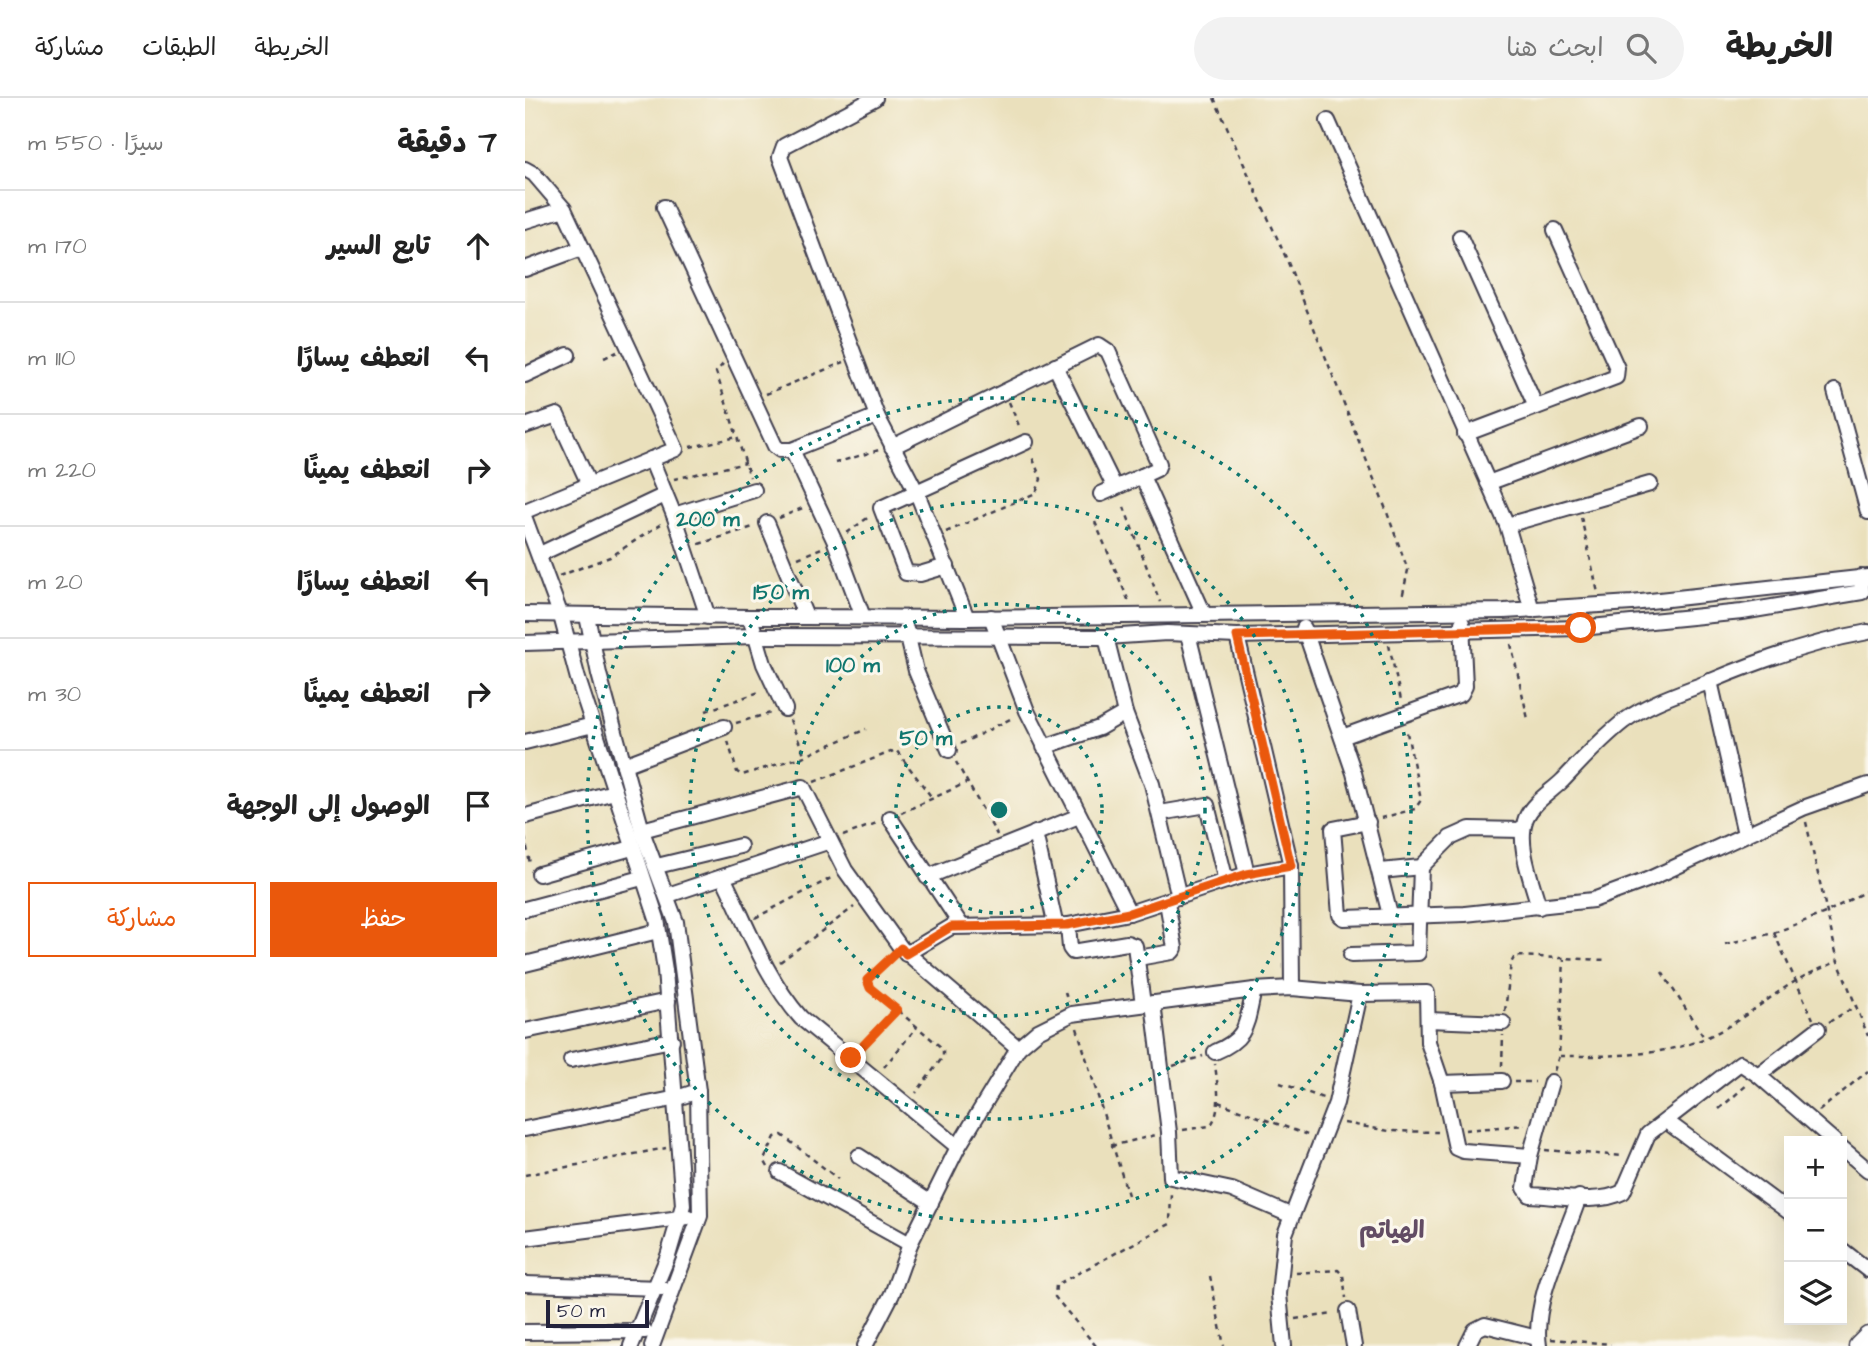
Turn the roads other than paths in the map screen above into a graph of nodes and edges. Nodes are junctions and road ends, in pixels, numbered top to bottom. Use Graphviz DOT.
graph roads {
  1 [pos="875,98"];
  2 [pos="1328,121"];
  3 [pos="525,169"];
  4 [pos="664,207"];
  5 [pos="564,209"];
  6 [pos="525,221"];
  7 [pos="1555,230"];
  8 [pos="1460,237"];
  9 [pos="582,248"];
  10 [pos="525,269"];
  11 [pos="568,355"];
  12 [pos="1055,366"];
  13 [pos="525,375"];
  14 [pos="1835,391"];
  15 [pos="1536,407"];
  16 [pos="877,416"];
  17 [pos="525,426"];
  18 [pos="1641,426"];
  19 [pos="1465,433"];
  20 [pos="1026,442"];
  21 [pos="892,447"];
  22 [pos="792,450"];
  23 [pos="651,459"];
  24 [pos="1142,476"];
  25 [pos="1488,483"];
  26 [pos="589,484"];
  27 [pos="1650,484"];
  28 [pos="1115,488"];
  29 [pos="662,489"];
  30 [pos="754,490"];
  31 [pos="918,493"];
  32 [pos="1101,494"];
  33 [pos="525,511"];
  34 [pos="1868,512"];
  35 [pos="674,515"];
  36 [pos="525,519"];
  37 [pos="767,523"];
  38 [pos="1507,525"];
  39 [pos="540,554"];
  40 [pos="947,565"];
  41 [pos="1864,577"];
  42 [pos="1532,610"];
  43 [pos="1461,611"];
  44 [pos="525,614"];
  45 [pos="1203,614"];
  46 [pos="1299,614"];
  47 [pos="561,616"];
  48 [pos="587,616"];
  49 [pos="708,617"];
  50 [pos="750,617"];
  51 [pos="806,617"];
  52 [pos="863,617"];
  53 [pos="904,617"];
  54 [pos="991,617"];
  55 [pos="968,618"];
  56 [pos="1462,631"];
  57 [pos="1868,632"];
  58 [pos="1188,634"];
  59 [pos="1306,634"];
  60 [pos="754,636"];
  61 [pos="1106,636"];
  62 [pos="1237,636"];
  63 [pos="907,637"];
  64 [pos="998,637"];
  65 [pos="592,642"];
  66 [pos="525,643"];
  67 [pos="568,643"];
  68 [pos="1710,681"];
  69 [pos="785,709"];
  70 [pos="1125,713"];
  71 [pos="593,726"];
  72 [pos="724,727"];
  73 [pos="1342,737"];
  74 [pos="525,742"];
  75 [pos="1044,747"];
  76 [pos="949,750"];
  77 [pos="624,765"];
  78 [pos="1868,785"];
  79 [pos="614,792"];
  80 [pos="1160,813"];
  81 [pos="526,816"];
  82 [pos="1079,816"];
  83 [pos="890,818"];
  84 [pos="1368,822"];
  85 [pos="1523,830"];
  86 [pos="642,831"];
  87 [pos="1035,833"];
  88 [pos="1745,834"];
  89 [pos="831,841"];
  90 [pos="740,846"];
  91 [pos="632,848"];
  92 [pos="657,866"];
  93 [pos="1291,866"];
  94 [pos="1421,867"];
  95 [pos="1381,872"];
  96 [pos="540,874"];
  97 [pos="1247,874"];
  98 [pos="723,877"];
  99 [pos="927,877"];
  100 [pos="642,878"];
  101 [pos="1226,881"];
  102 [pos="668,895"];
  103 [pos="1173,899"];
  104 [pos="1539,907"];
  105 [pos="525,909"];
  106 [pos="1129,913"];
  107 [pos="1390,915"];
  108 [pos="1420,915"];
  109 [pos="961,925"];
  110 [pos="1062,926"];
  111 [pos="659,931"];
  112 [pos="903,951"];
  113 [pos="1351,955"];
  114 [pos="1137,958"];
  115 [pos="525,964"];
  116 [pos="1292,988"];
  117 [pos="1254,990"];
  118 [pos="1360,994"];
  119 [pos="668,1001"];
  120 [pos="1148,1004"];
  121 [pos="1428,1020"];
  122 [pos="1503,1023"];
  123 [pos="1818,1028"];
  124 [pos="525,1031"];
  125 [pos="672,1040"];
  126 [pos="1018,1048"];
  127 [pos="1215,1052"];
  128 [pos="571,1060"];
  129 [pos="1758,1075"];
  130 [pos="1501,1082"];
  131 [pos="1551,1082"];
  132 [pos="1442,1083"];
  133 [pos="698,1091"];
  134 [pos="677,1098"];
  135 [pos="1666,1121"];
  136 [pos="525,1129"];
  137 [pos="1829,1136"];
  138 [pos="958,1147"];
  139 [pos="1847,1151"];
  140 [pos="1531,1152"];
  141 [pos="859,1156"];
  142 [pos="1868,1170"];
  143 [pos="780,1172"];
  144 [pos="1579,1197"];
  145 [pos="931,1203"];
  146 [pos="1784,1208"];
  147 [pos="1290,1215"];
  148 [pos="700,1216"];
  149 [pos="682,1217"];
  150 [pos="525,1238"];
  151 [pos="910,1244"];
  152 [pos="1847,1255"];
  153 [pos="1868,1270"];
  154 [pos="525,1284"];
  155 [pos="655,1287"];
  156 [pos="674,1290"];
  157 [pos="1348,1311"];
  158 [pos="637,1331"];
  159 [pos="657,1331"];
  160 [pos="525,1332"];
  161 [pos="1868,1336"];
  162 [pos="1538,1342"];
  163 [pos="631,1346"];
  164 [pos="652,1346"];
  165 [pos="865,1346"];
  166 [pos="1285,1346"];
  167 [pos="1354,1346"];
  168 [pos="1467,1346"];
  169 [pos="1858,1346"];
  1 -- 16 [label="street"];
  2 -- 19 [label="street"];
  3 -- 5 [label="street"];
  4 -- 22 [label="street"];
  5 -- 6 [label="street"];
  5 -- 9 [label="street"];
  7 -- 15 [label="street"];
  8 -- 15 [label="street"];
  9 -- 10 [label="street"];
  9 -- 23 [label="street"];
  11 -- 13 [label="street"];
  12 -- 21 [label="street"];
  12 -- 24 [label="street"];
  12 -- 28 [label="street"];
  14 -- 34 [label="street"];
  15 -- 19 [label="street"];
  16 -- 21 [label="street"];
  16 -- 22 [label="street"];
  17 -- 26 [label="street"];
  18 -- 25 [label="street"];
  19 -- 25 [label="street"];
  20 -- 31 [label="street"];
  21 -- 31 [label="street"];
  22 -- 52 [label="street"];
  23 -- 26 [label="street"];
  23 -- 29 [label="street"];
  24 -- 28 [label="street"];
  24 -- 45 [label="street"];
  25 -- 38 [label="street"];
  26 -- 33 [label="street"];
  27 -- 38 [label="street"];
  28 -- 32 [label="street"];
  29 -- 35 [label="street"];
  29 -- 39 [label="street"];
  30 -- 35 [label="street"];
  31 -- 40 [label="street"];
  31 -- 40 [label="street"];
  35 -- 49 [label="street"];
  36 -- 39 [label="street"];
  37 -- 51 [label="street"];
  38 -- 42 [label="street"];
  39 -- 47 [label="street"];
  40 -- 55 [label="street"];
  41 -- 42 [label="street"];
  41 -- 56 [label="street"];
  42 -- 43 [label="street"];
  43 -- 46 [label="street"];
  43 -- 56 [label="street"];
  44 -- 47 [label="street"];
  45 -- 46 [label="street"];
  45 -- 54 [label="street"];
  46 -- 59 [label="street"];
  47 -- 48 [label="street"];
  47 -- 67 [label="street"];
  48 -- 49 [label="street"];
  48 -- 65 [label="street"];
  49 -- 50 [label="street"];
  50 -- 51 [label="street"];
  50 -- 60 [label="street"];
  51 -- 52 [label="street"];
  52 -- 53 [label="street"];
  53 -- 55 [label="street"];
  53 -- 63 [label="street"];
  54 -- 55 [label="street"];
  54 -- 64 [label="street"];
  56 -- 59 [label="street"];
  56 -- 73 [label="street"];
  57 -- 68 [label="street"];
  58 -- 61 [label="street"];
  58 -- 62 [label="street"];
  58 -- 97 [label="street"];
  59 -- 62 [label="street"];
  59 -- 73 [label="street"];
  60 -- 63 [label="street"];
  60 -- 65 [label="street"];
  60 -- 69 [label="street"];
  61 -- 64 [label="street"];
  61 -- 70 [label="street"];
  62 -- 93 [label="street"];
  63 -- 64 [label="street"];
  63 -- 76 [label="street"];
  64 -- 75 [label="street"];
  65 -- 67 [label="street"];
  65 -- 77 [label="street"];
  66 -- 67 [label="street"];
  67 -- 71 [label="street"];
  68 -- 85 [label="street"];
  68 -- 88 [label="street"];
  70 -- 75 [label="street"];
  70 -- 80 [label="street"];
  71 -- 74 [label="street"];
  71 -- 79 [label="street"];
  72 -- 77 [label="street"];
  73 -- 84 [label="street"];
  75 -- 82 [label="street"];
  77 -- 86 [label="street"];
  78 -- 88 [label="street"];
  79 -- 81 [label="street"];
  79 -- 91 [label="street"];
  80 -- 101 [label="street"];
  80 -- 103 [label="street"];
  82 -- 87 [label="street"];
  82 -- 106 [label="street"];
  83 -- 99 [label="street"];
  84 -- 95 [label="street"];
  84 -- 107 [label="street"];
  85 -- 94 [label="street"];
  85 -- 104 [label="street"];
  86 -- 89 [label="street"];
  86 -- 92 [label="street"];
  87 -- 99 [label="street"];
  87 -- 110 [label="street"];
  88 -- 104 [label="street"];
  89 -- 98 [label="street"];
  89 -- 112 [label="street"];
  90 -- 92 [label="street"];
  91 -- 96 [label="street"];
  91 -- 100 [label="street"];
  92 -- 102 [label="street"];
  93 -- 97 [label="street"];
  93 -- 116 [label="street"];
  94 -- 95 [label="street"];
  94 -- 108 [label="street"];
  95 -- 107 [label="street"];
  97 -- 101 [label="street"];
  98 -- 102 [label="street"];
  98 -- 138 [label="street"];
  99 -- 109 [label="street"];
  100 -- 105 [label="street"];
  100 -- 111 [label="street"];
  101 -- 103 [label="street"];
  102 -- 133 [label="street"];
  103 -- 106 [label="street"];
  103 -- 114 [label="street"];
  104 -- 108 [label="street"];
  106 -- 110 [label="street"];
  107 -- 108 [label="street"];
  108 -- 113 [label="street"];
  109 -- 110 [label="street"];
  109 -- 112 [label="street"];
  110 -- 114 [label="street"];
  111 -- 115 [label="street"];
  111 -- 119 [label="street"];
  112 -- 126 [label="street"];
  114 -- 120 [label="street"];
  116 -- 117 [label="street"];
  116 -- 118 [label="street"];
  117 -- 120 [label="street"];
  117 -- 127 [label="street"];
  118 -- 121 [label="street"];
  118 -- 147 [label="street"];
  119 -- 124 [label="street"];
  119 -- 125 [label="street"];
  120 -- 126 [label="street"];
  120 -- 147 [label="street"];
  121 -- 122 [label="street"];
  121 -- 132 [label="street"];
  123 -- 129 [label="street"];
  125 -- 128 [label="street"];
  125 -- 134 [label="street"];
  126 -- 138 [label="street"];
  129 -- 135 [label="street"];
  129 -- 137 [label="street"];
  130 -- 132 [label="street"];
  131 -- 140 [label="street"];
  132 -- 140 [label="street"];
  133 -- 134 [label="street"];
  133 -- 148 [label="street"];
  134 -- 136 [label="street"];
  134 -- 149 [label="street"];
  135 -- 144 [label="street"];
  135 -- 146 [label="street"];
  138 -- 145 [label="street"];
  139 -- 142 [label="street"];
  140 -- 144 [label="street"];
  141 -- 145 [label="street"];
  143 -- 151 [label="street"];
  144 -- 162 [label="street"];
  145 -- 151 [label="street"];
  147 -- 166 [label="street"];
  148 -- 149 [label="street"];
  148 -- 156 [label="street"];
  149 -- 150 [label="street"];
  149 -- 155 [label="street"];
  151 -- 165 [label="street"];
  152 -- 153 [label="street"];
  154 -- 155 [label="street"];
  155 -- 156 [label="street"];
  155 -- 158 [label="street"];
  156 -- 159 [label="street"];
  157 -- 167 [label="street"];
  158 -- 159 [label="street"];
  158 -- 160 [label="street"];
  158 -- 163 [label="street"];
  159 -- 164 [label="street"];
  161 -- 169 [label="street"];
  162 -- 168 [label="street"];
}
